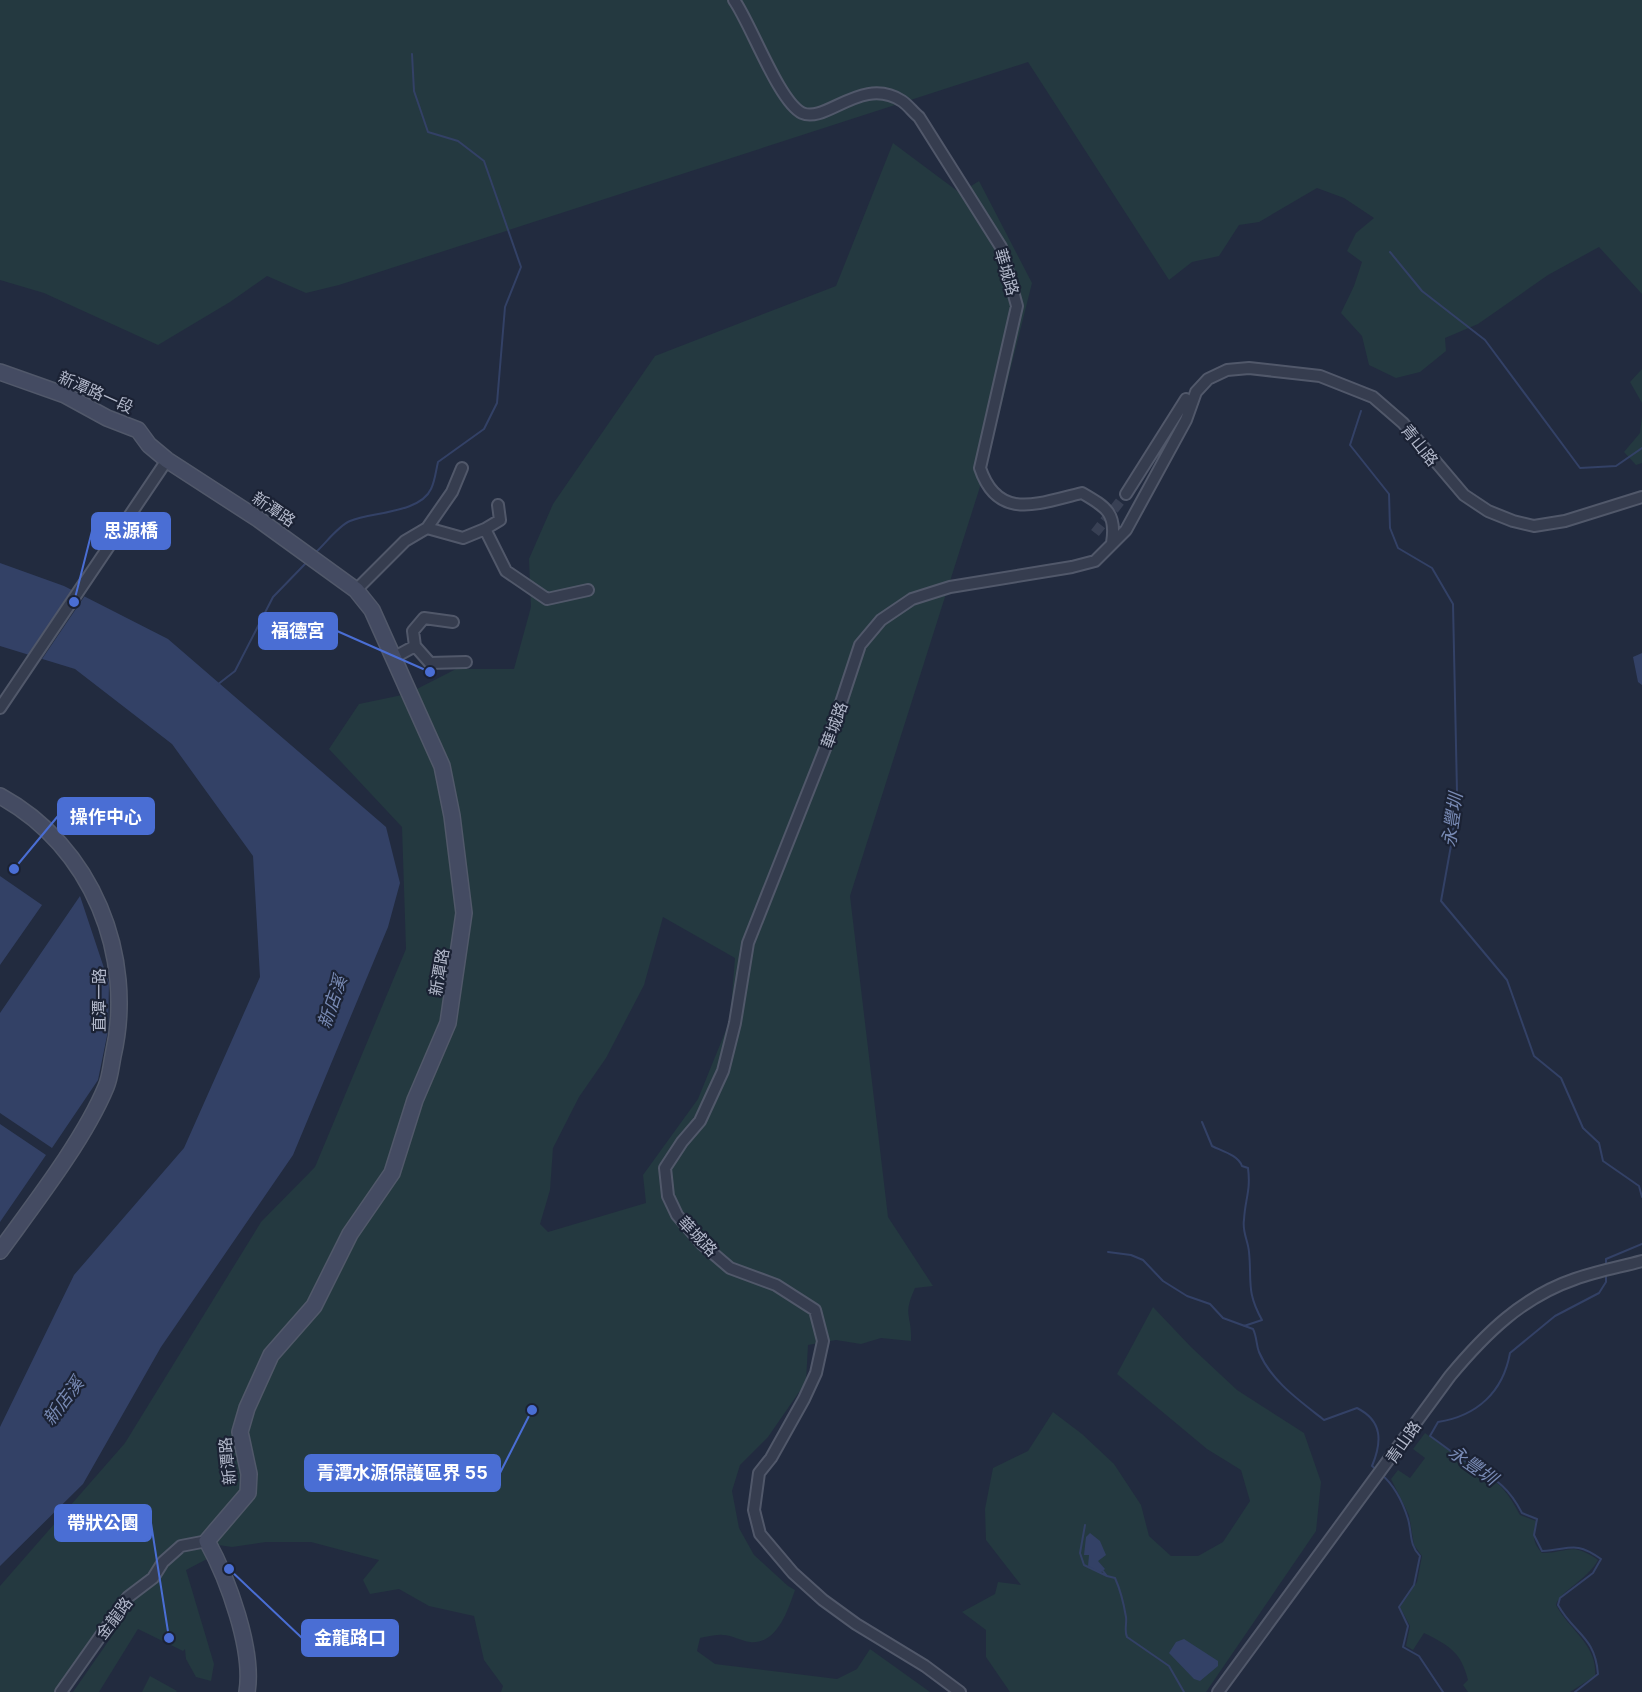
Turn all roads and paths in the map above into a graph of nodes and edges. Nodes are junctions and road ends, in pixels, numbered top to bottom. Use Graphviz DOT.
graph roads {
  1 [pos="734,0"];
  2 [pos="0,372"];
  3 [pos="1191,395"];
  4 [pos="167,460"];
  5 [pos="462,468"];
  6 [pos="1126,494"];
  7 [pos="1642,497"];
  8 [pos="498,505"];
  9 [pos="428,528"];
  10 [pos="485,529"];
  11 [pos="1112,543"];
  12 [pos="356,590"];
  13 [pos="588,590"];
  14 [pos="453,622"];
  15 [pos="415,646"];
  16 [pos="393,658"];
  17 [pos="466,662"];
  18 [pos="0,708"];
  19 [pos="0,796"];
  20 [pos="0,1251"];
  21 [pos="1642,1261"];
  22 [pos="207,1541"];
  23 [pos="61,1692"];
  24 [pos="247,1692"];
  25 [pos="960,1692"];
  26 [pos="1218,1692"];
  1 -- 11 [label="street, 華城路"];
  2 -- 4 [label="street, 新潭路一段"];
  3 -- 6 [label="street"];
  3 -- 7 [label="street, 青山路"];
  3 -- 11 [label="street"];
  4 -- 12 [label="street, 新潭路"];
  4 -- 18 [label="street"];
  5 -- 9 [label="street"];
  8 -- 10 [label="street"];
  9 -- 10 [label="street"];
  9 -- 12 [label="street"];
  10 -- 13 [label="street"];
  11 -- 25 [label="street, 華城路"];
  12 -- 16 [label="street, 新潭路"];
  14 -- 15 [label="street"];
  15 -- 16 [label="street"];
  15 -- 17 [label="street"];
  16 -- 22 [label="street, 新潭路"];
  19 -- 20 [label="street, 直潭一路"];
  21 -- 26 [label="street, 青山路"];
  22 -- 23 [label="street, 金龍路"];
  22 -- 24 [label="street"];
}
